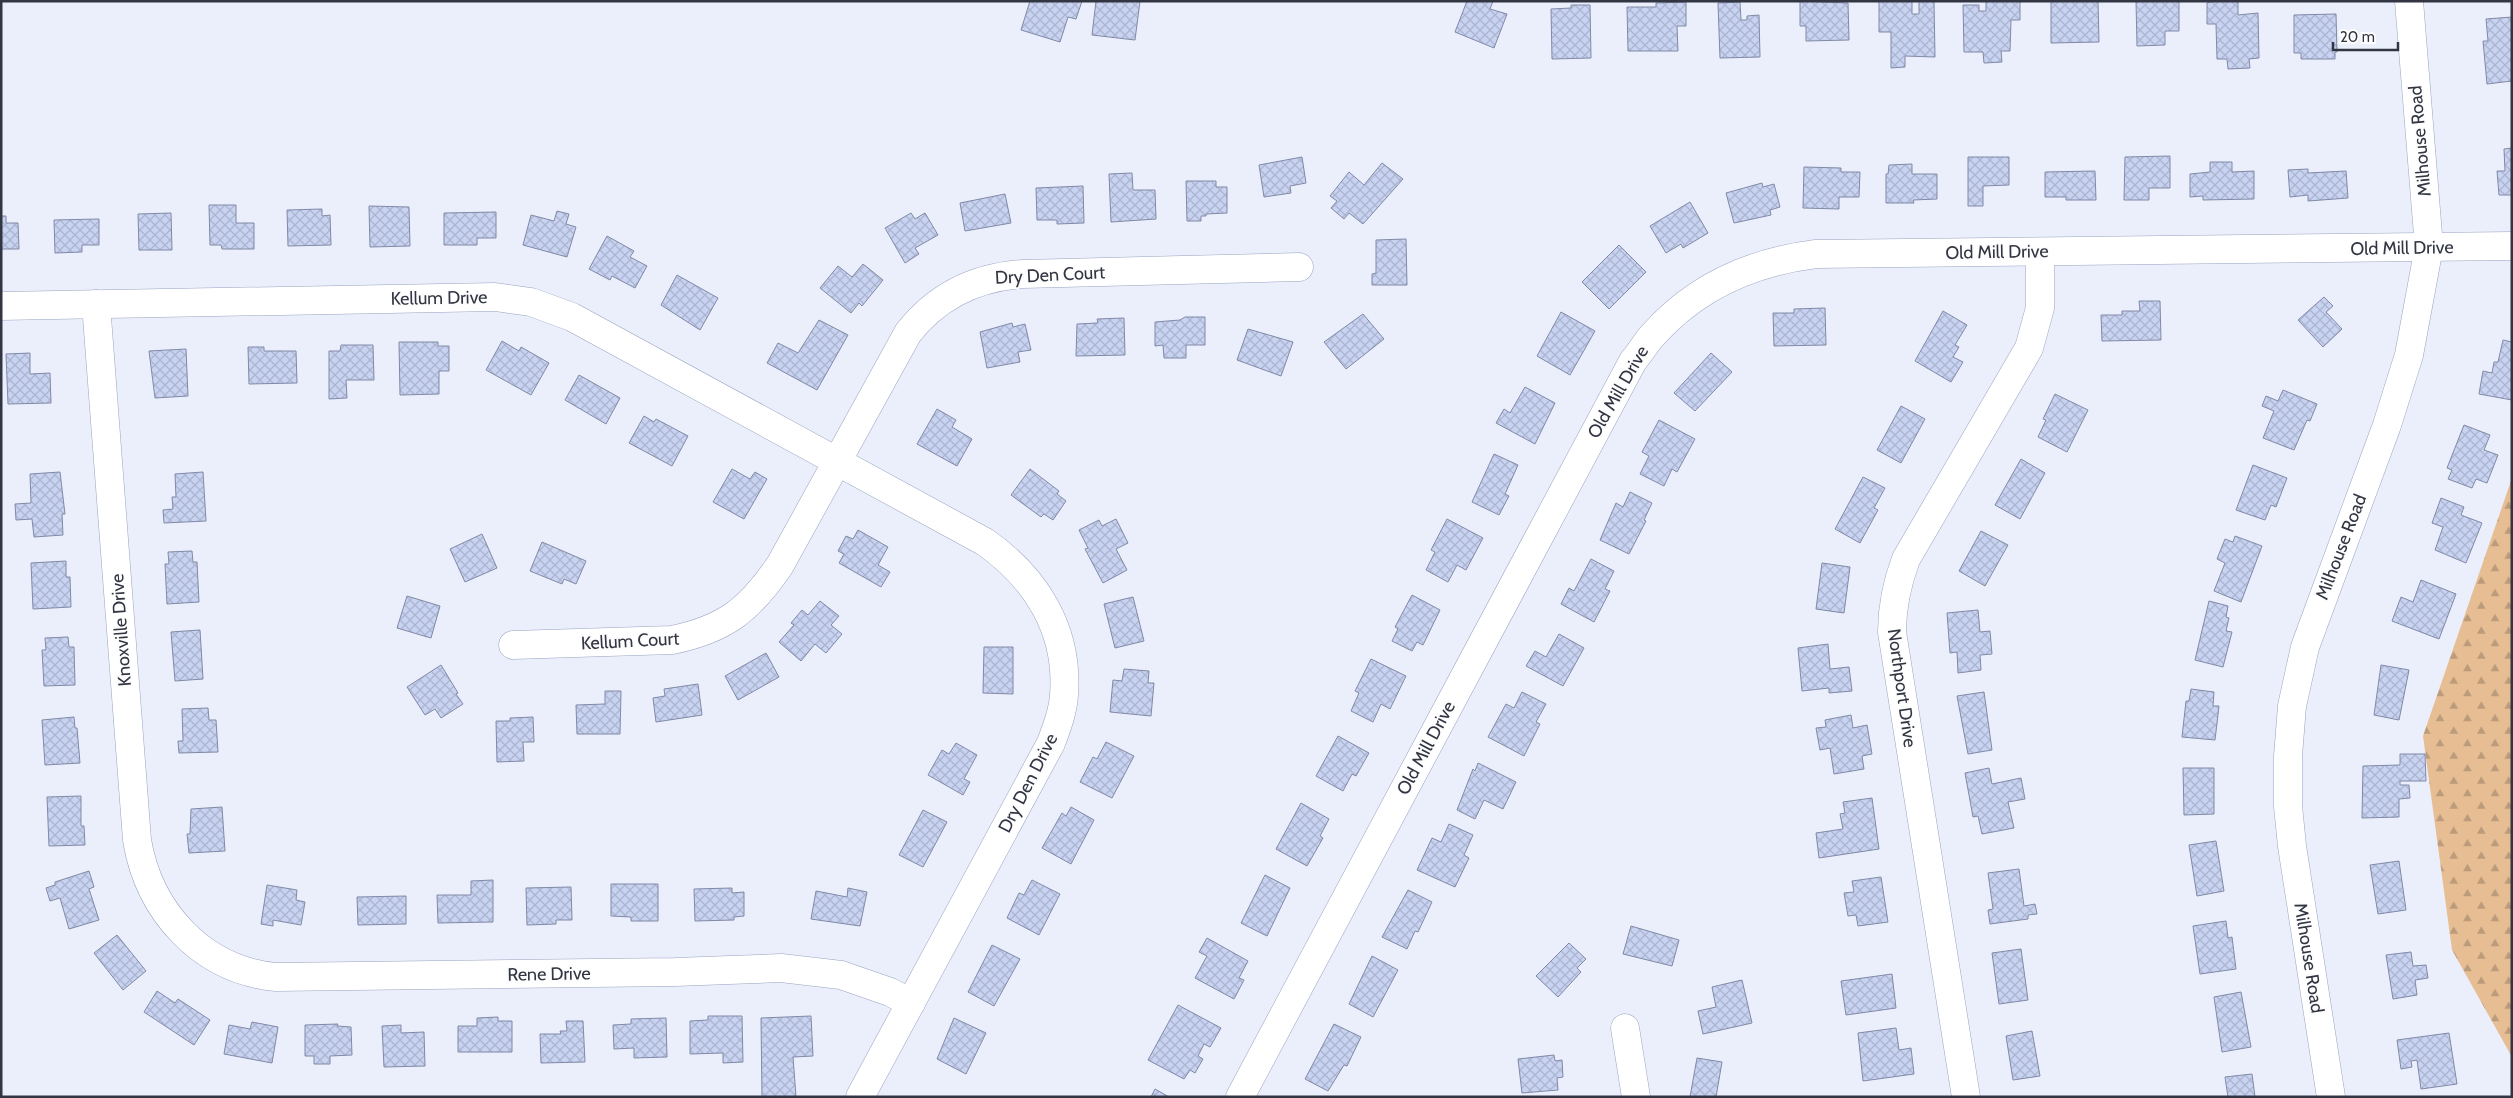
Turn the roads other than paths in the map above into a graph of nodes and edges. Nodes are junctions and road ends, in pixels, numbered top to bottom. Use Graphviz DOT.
graph roads {
  1 [pos="2409,1"];
  2 [pos="2512,246"];
  3 [pos="2429,247"];
  4 [pos="2040,252"];
  5 [pos="1298,267"];
  6 [pos="96,304"];
  7 [pos="1,306"];
  8 [pos="836,462"];
  9 [pos="513,645"];
  10 [pos="190,940"];
  11 [pos="911,1003"];
  12 [pos="1625,1028"];
  13 [pos="860,1097"];
  14 [pos="1240,1097"];
  15 [pos="1636,1097"];
  16 [pos="1966,1097"];
  17 [pos="2331,1097"];
  1 -- 3 [label="street, Milhouse Road"];
  2 -- 3 [label="street, Old Mill Drive"];
  3 -- 4 [label="street, Old Mill Drive"];
  3 -- 17 [label="street, Milhouse Road"];
  4 -- 14 [label="street, Old Mill Drive"];
  4 -- 16 [label="street, Northport Drive"];
  5 -- 8 [label="street, Dry Den Court"];
  6 -- 7 [label="street, Kellum Drive"];
  6 -- 8 [label="street, Kellum Drive"];
  6 -- 10 [label="street, Knoxville Drive"];
  8 -- 9 [label="street, Kellum Court"];
  8 -- 11 [label="street, Dry Den Drive"];
  10 -- 11 [label="street, Rene Drive"];
  11 -- 13 [label="street, Dry Den Drive"];
  12 -- 15 [label="street"];
}
